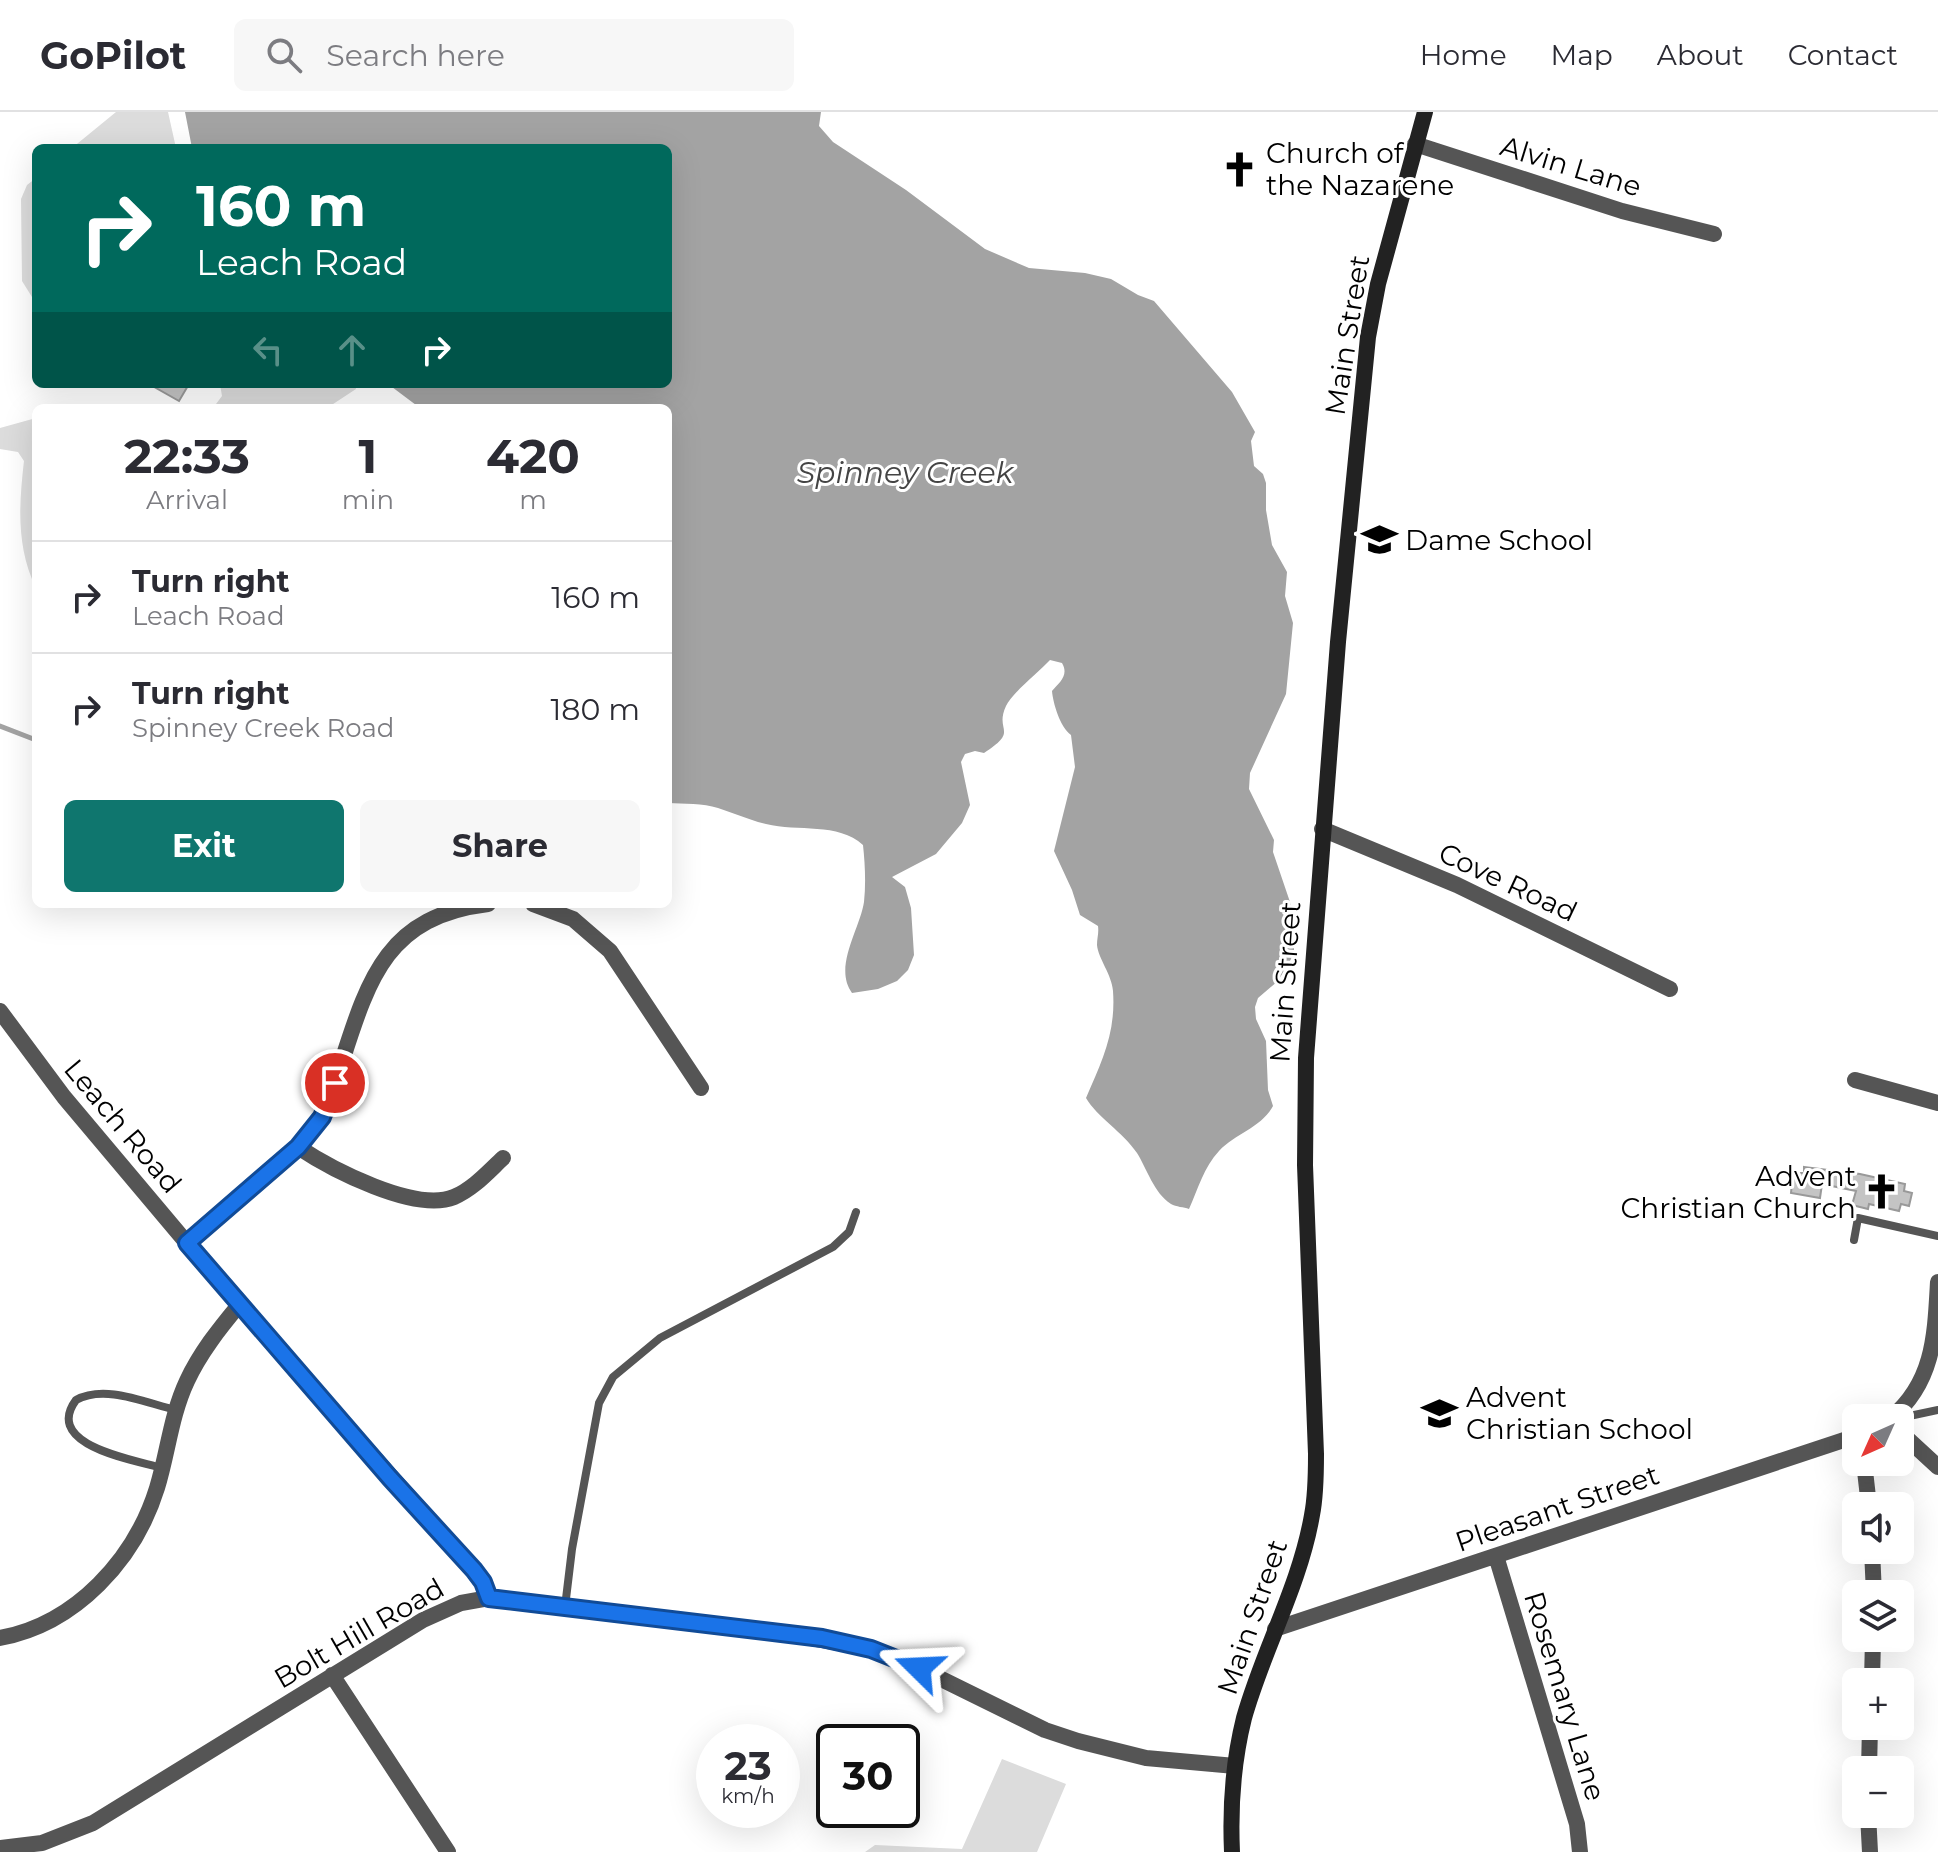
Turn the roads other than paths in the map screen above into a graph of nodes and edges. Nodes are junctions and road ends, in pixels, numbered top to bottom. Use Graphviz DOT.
graph roads {
  1 [pos="1425,112"];
  2 [pos="1415,144"];
  3 [pos="1714,234"];
  4 [pos="1322,829"];
  5 [pos="462,908"];
  6 [pos="544,908"];
  7 [pos="1670,989"];
  8 [pos="0,1011"];
  9 [pos="1855,1080"];
  10 [pos="701,1088"];
  11 [pos="1938,1103"];
  12 [pos="298,1147"];
  13 [pos="503,1158"];
  14 [pos="856,1212"];
  15 [pos="1938,1236"];
  16 [pos="1854,1240"];
  17 [pos="187,1243"];
  18 [pos="1938,1282"];
  19 [pos="239,1305"];
  20 [pos="1904,1404"];
  21 [pos="176,1410"];
  22 [pos="1938,1410"];
  23 [pos="1914,1415"];
  24 [pos="1842,1441"];
  25 [pos="1914,1445"];
  26 [pos="1938,1467"];
  27 [pos="162,1468"];
  28 [pos="1496,1556"];
  29 [pos="489,1598"];
  30 [pos="565,1607"];
  31 [pos="1275,1629"];
  32 [pos="0,1638"];
  33 [pos="332,1675"];
  34 [pos="1235,1766"];
  35 [pos="1869,1828"];
  36 [pos="0,1848"];
  37 [pos="42,1848"];
  38 [pos="448,1852"];
  39 [pos="1232,1852"];
  40 [pos="1580,1852"];
  41 [pos="1870,1852"];
  1 -- 2 [label="main road, Main Street"];
  2 -- 3 [label="street, Alvin Lane"];
  2 -- 4 [label="main road, Main Street"];
  4 -- 7 [label="street, Cove Road"];
  4 -- 31 [label="main road, Main Street"];
  5 -- 12 [label="street"];
  6 -- 10 [label="street"];
  8 -- 17 [label="street, Leach Road"];
  9 -- 11 [label="street"];
  12 -- 13 [label="street"];
  12 -- 17 [label="street"];
  14 -- 30 [label="lane"];
  15 -- 16 [label="lane"];
  17 -- 19 [label="street, Leach Road"];
  18 -- 20 [label="street"];
  19 -- 21 [label="street"];
  19 -- 29 [label="street, Leach Road"];
  21 -- 27 [label="street"];
  21 -- 27 [label="lane"];
  22 -- 23 [label="lane"];
  24 -- 28 [label="street, Pleasant Street"];
  25 -- 26 [label="street"];
  27 -- 32 [label="street"];
  28 -- 31 [label="street, Pleasant Street"];
  28 -- 40 [label="street, Rosemary Lane"];
  29 -- 30 [label="street, Bolt Hill Road"];
  29 -- 33 [label="street, Bolt Hill Road"];
  30 -- 34 [label="street, Bolt Hill Road"];
  31 -- 34 [label="main road, Main Street"];
  33 -- 37 [label="street, Bolt Hill Road"];
  33 -- 38 [label="street"];
  34 -- 39 [label="main road, Main Street"];
  35 -- 41 [label="street"];
  36 -- 37 [label="street, Bolt Hill Road"];
}
